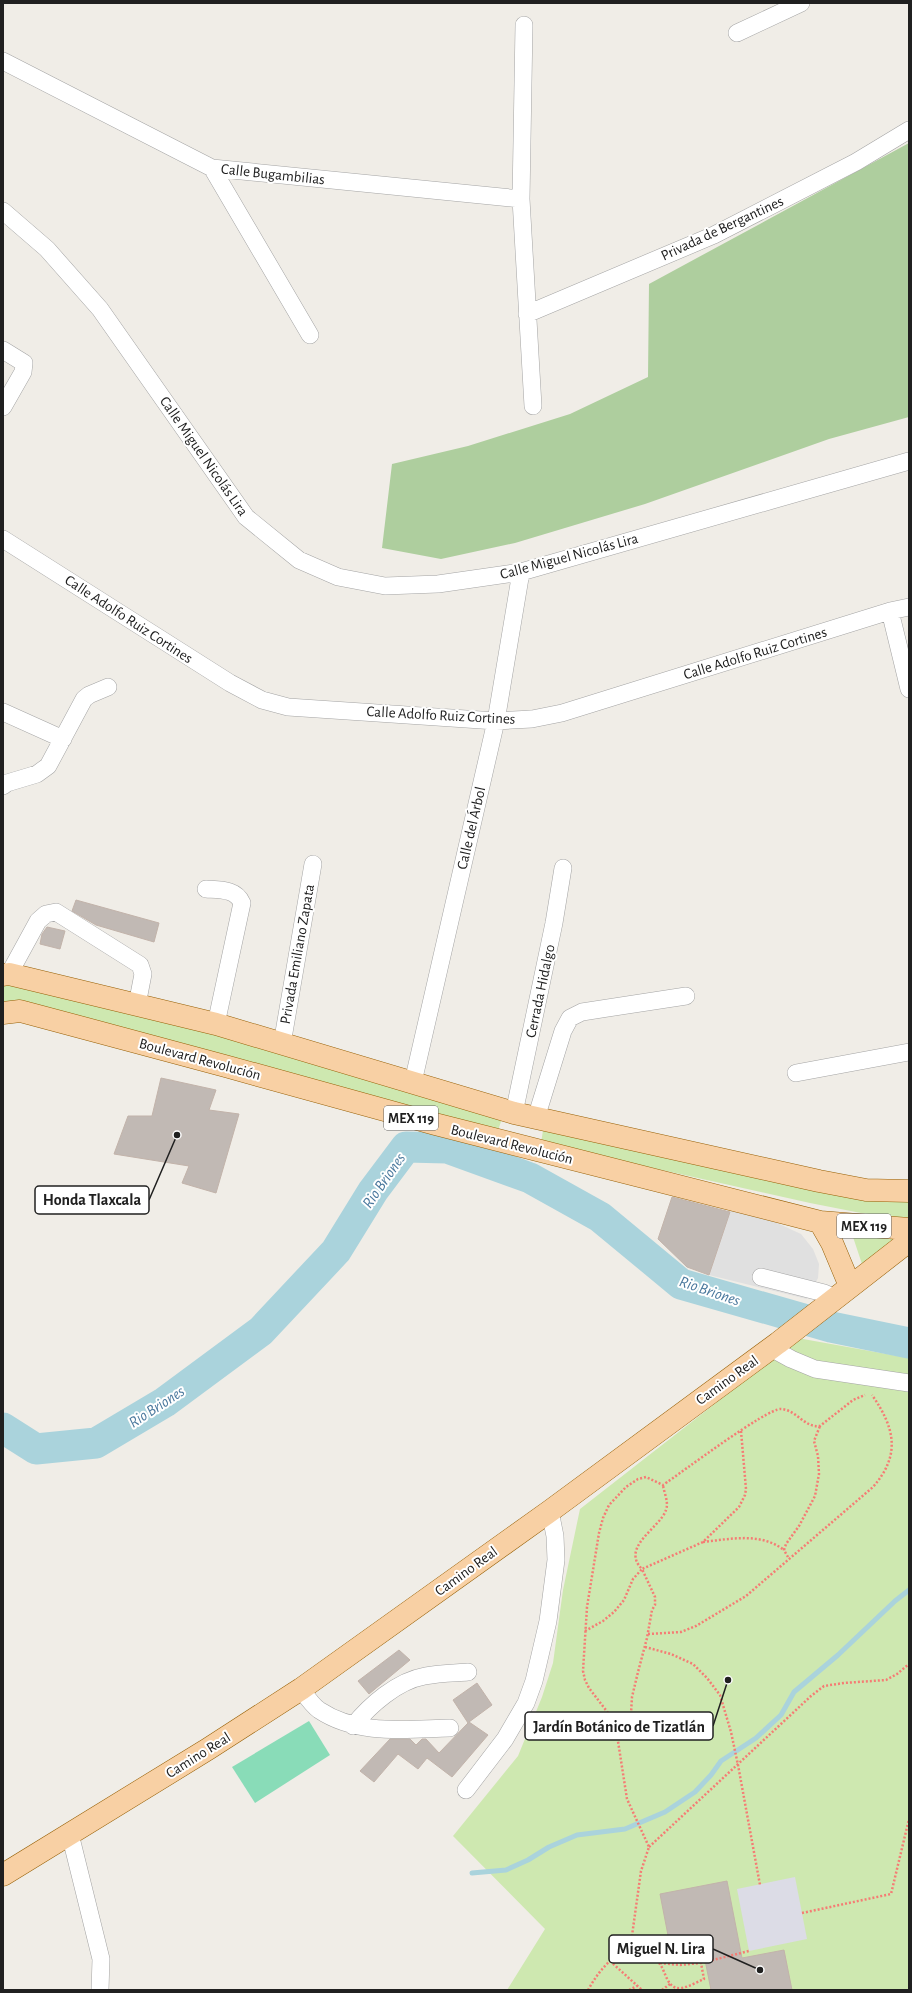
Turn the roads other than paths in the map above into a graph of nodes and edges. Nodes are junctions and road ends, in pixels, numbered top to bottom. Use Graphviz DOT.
graph roads {
  1 [pos="801,3"];
  2 [pos="524,25"];
  3 [pos="737,33"];
  4 [pos="3,61"];
  5 [pos="909,130"];
  6 [pos="212,168"];
  7 [pos="520,199"];
  8 [pos="3,212"];
  9 [pos="528,314"];
  10 [pos="310,335"];
  11 [pos="3,350"];
  12 [pos="533,406"];
  13 [pos="3,407"];
  14 [pos="909,461"];
  15 [pos="3,539"];
  16 [pos="521,572"];
  17 [pos="909,607"];
  18 [pos="890,611"];
  19 [pos="108,687"];
  20 [pos="909,690"];
  21 [pos="3,712"];
  22 [pos="496,721"];
  23 [pos="63,739"];
  24 [pos="3,786"];
  25 [pos="313,864"];
  26 [pos="563,868"];
  27 [pos="206,888"];
  28 [pos="6,974"];
  29 [pos="686,996"];
  30 [pos="137,1005"];
  31 [pos="3,1013"];
  32 [pos="216,1024"];
  33 [pos="282,1044"];
  34 [pos="909,1052"];
  35 [pos="796,1073"];
  36 [pos="413,1082"];
  37 [pos="514,1113"];
  38 [pos="536,1118"];
  39 [pos="909,1191"];
  40 [pos="820,1222"];
  41 [pos="909,1229"];
  42 [pos="909,1241"];
  43 [pos="760,1276"];
  44 [pos="836,1297"];
  45 [pos="775,1345"];
  46 [pos="909,1383"];
  47 [pos="550,1511"];
  48 [pos="468,1672"];
  49 [pos="301,1689"];
  50 [pos="353,1726"];
  51 [pos="450,1728"];
  52 [pos="466,1790"];
  53 [pos="70,1834"];
  54 [pos="3,1875"];
  55 [pos="100,1990"];
  1 -- 3 [label="street"];
  2 -- 7 [label="street"];
  4 -- 6 [label="street, Calle Bugambilias"];
  5 -- 9 [label="street, Privada de Bergantines"];
  6 -- 7 [label="street, Calle Bugambilias"];
  6 -- 10 [label="street"];
  7 -- 9 [label="street"];
  8 -- 16 [label="street, Calle Miguel Nicolás Lira"];
  9 -- 12 [label="street"];
  11 -- 13 [label="street"];
  14 -- 16 [label="street, Calle Miguel Nicolás Lira"];
  15 -- 22 [label="street, Calle Adolfo Ruiz Cortines"];
  16 -- 22 [label="street, Calle del Árbol"];
  17 -- 18 [label="street, Calle Adolfo Ruiz Cortines"];
  18 -- 20 [label="street"];
  18 -- 22 [label="street, Calle Adolfo Ruiz Cortines"];
  19 -- 23 [label="street"];
  21 -- 23 [label="street"];
  22 -- 36 [label="street, Calle del Árbol"];
  23 -- 24 [label="street"];
  25 -- 33 [label="street, Privada Emiliano Zapata"];
  26 -- 37 [label="street, Cerrada Hidalgo"];
  27 -- 32 [label="street"];
  28 -- 30 [label="main road, Boulevard Revolución / MEX 119"];
  28 -- 30 [label="street"];
  29 -- 38 [label="street, Cerrada Hidalgo"];
  30 -- 32 [label="main road, Boulevard Revolución / MEX 119"];
  31 -- 40 [label="main road, Boulevard Revolución / MEX 119"];
  32 -- 33 [label="main road, Boulevard Revolución / MEX 119"];
  33 -- 36 [label="main road, Boulevard Revolución / MEX 119"];
  34 -- 35 [label="street"];
  36 -- 37 [label="main road, Boulevard Revolución / MEX 119"];
  37 -- 38 [label="main road, Boulevard Revolución / MEX 119"];
  38 -- 39 [label="main road, Boulevard Revolución / MEX 119"];
  40 -- 41 [label="main road, Boulevard Revolución / MEX 119"];
  40 -- 44 [label="main road"];
  42 -- 44 [label="main road, Camino Real"];
  43 -- 44 [label="street"];
  44 -- 45 [label="main road, Camino Real"];
  45 -- 46 [label="street"];
  45 -- 47 [label="main road, Camino Real"];
  47 -- 49 [label="main road, Camino Real"];
  47 -- 52 [label="street"];
  48 -- 50 [label="street"];
  49 -- 50 [label="street"];
  49 -- 53 [label="main road, Camino Real"];
  50 -- 51 [label="street"];
  53 -- 54 [label="main road, Camino Real"];
  53 -- 55 [label="street"];
}
